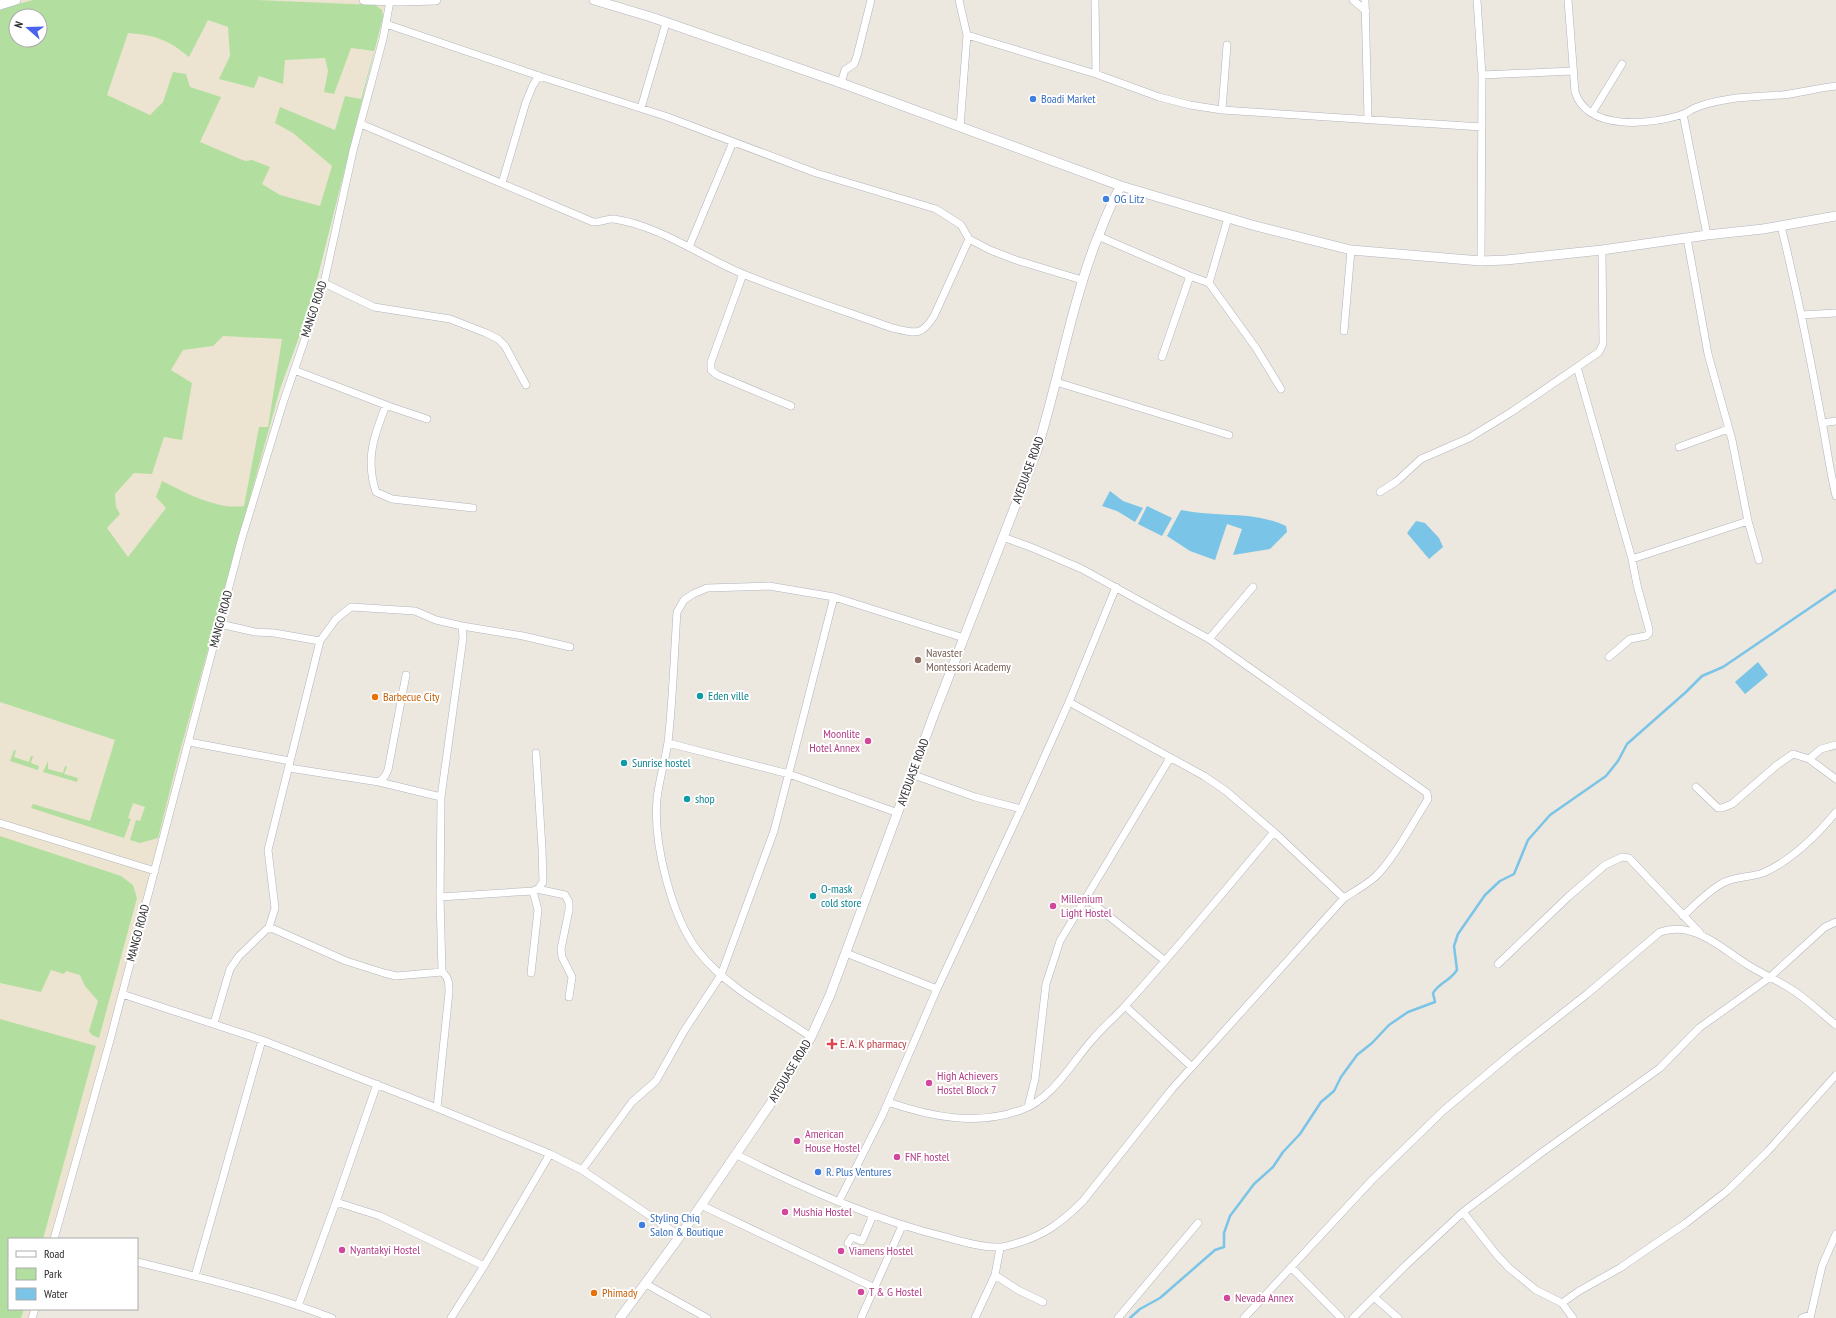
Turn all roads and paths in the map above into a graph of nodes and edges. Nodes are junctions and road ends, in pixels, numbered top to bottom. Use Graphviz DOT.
graph roads {
  1 [pos="16,0"];
  2 [pos="364,0"];
  3 [pos="436,0"];
  4 [pos="594,0"];
  5 [pos="871,0"];
  6 [pos="959,0"];
  7 [pos="1095,0"];
  8 [pos="1353,0"];
  9 [pos="1365,0"];
  10 [pos="1477,0"];
  11 [pos="1568,0"];
  12 [pos="390,1"];
  13 [pos="401,1"];
  14 [pos="0,5"];
  15 [pos="1366,11"];
  16 [pos="666,23"];
  17 [pos="386,24"];
  18 [pos="967,35"];
  19 [pos="1227,44"];
  20 [pos="1622,64"];
  21 [pos="1572,71"];
  22 [pos="1096,74"];
  23 [pos="539,76"];
  24 [pos="1482,76"];
  25 [pos="841,83"];
  26 [pos="1836,86"];
  27 [pos="641,108"];
  28 [pos="1222,110"];
  29 [pos="1592,113"];
  30 [pos="1683,114"];
  31 [pos="1368,119"];
  32 [pos="361,124"];
  33 [pos="960,127"];
  34 [pos="1482,127"];
  35 [pos="733,142"];
  36 [pos="502,183"];
  37 [pos="1121,186"];
  38 [pos="1836,216"];
  39 [pos="1228,218"];
  40 [pos="1781,226"];
  41 [pos="1707,235"];
  42 [pos="1098,236"];
  43 [pos="1687,238"];
  44 [pos="969,239"];
  45 [pos="689,247"];
  46 [pos="1352,250"];
  47 [pos="1602,250"];
  48 [pos="1481,261"];
  49 [pos="743,274"];
  50 [pos="1190,276"];
  51 [pos="1082,280"];
  52 [pos="324,283"];
  53 [pos="1209,283"];
  54 [pos="1836,313"];
  55 [pos="1801,315"];
  56 [pos="1344,331"];
  57 [pos="1162,357"];
  58 [pos="1577,367"];
  59 [pos="294,370"];
  60 [pos="1056,382"];
  61 [pos="526,385"];
  62 [pos="1282,389"];
  63 [pos="386,405"];
  64 [pos="791,406"];
  65 [pos="427,419"];
  66 [pos="1836,421"];
  67 [pos="1822,423"];
  68 [pos="1728,430"];
  69 [pos="1229,435"];
  70 [pos="1679,447"];
  71 [pos="1380,492"];
  72 [pos="1836,496"];
  73 [pos="473,508"];
  74 [pos="1748,521"];
  75 [pos="1003,537"];
  76 [pos="1632,559"];
  77 [pos="1760,560"];
  78 [pos="1116,587"];
  79 [pos="1253,587"];
  80 [pos="834,597"];
  81 [pos="220,624"];
  82 [pos="462,626"];
  83 [pos="964,638"];
  84 [pos="1209,639"];
  85 [pos="320,642"];
  86 [pos="570,647"];
  87 [pos="1609,657"];
  88 [pos="406,675"];
  89 [pos="1069,702"];
  90 [pos="189,742"];
  91 [pos="668,743"];
  92 [pos="1836,745"];
  93 [pos="536,753"];
  94 [pos="1170,758"];
  95 [pos="1809,759"];
  96 [pos="290,765"];
  97 [pos="789,774"];
  98 [pos="911,774"];
  99 [pos="1836,779"];
  100 [pos="378,782"];
  101 [pos="1696,787"];
  102 [pos="441,797"];
  103 [pos="1021,809"];
  104 [pos="1836,812"];
  105 [pos="898,813"];
  106 [pos="0,823"];
  107 [pos="1274,832"];
  108 [pos="155,870"];
  109 [pos="535,890"];
  110 [pos="440,897"];
  111 [pos="1086,898"];
  112 [pos="1344,898"];
  113 [pos="1683,916"];
  114 [pos="1836,922"];
  115 [pos="269,928"];
  116 [pos="1702,936"];
  117 [pos="846,953"];
  118 [pos="1164,960"];
  119 [pos="1498,964"];
  120 [pos="442,972"];
  121 [pos="531,973"];
  122 [pos="721,975"];
  123 [pos="1769,978"];
  124 [pos="937,989"];
  125 [pos="122,994"];
  126 [pos="569,997"];
  127 [pos="1125,1006"];
  128 [pos="214,1023"];
  129 [pos="1836,1025"];
  130 [pos="811,1037"];
  131 [pos="262,1040"];
  132 [pos="1192,1067"];
  133 [pos="1836,1075"];
  134 [pos="377,1084"];
  135 [pos="888,1102"];
  136 [pos="1028,1107"];
  137 [pos="437,1108"];
  138 [pos="550,1154"];
  139 [pos="737,1154"];
  140 [pos="582,1170"];
  141 [pos="839,1201"];
  142 [pos="336,1202"];
  143 [pos="701,1205"];
  144 [pos="1463,1212"];
  145 [pos="874,1215"];
  146 [pos="1198,1223"];
  147 [pos="902,1226"];
  148 [pos="1836,1234"];
  149 [pos="680,1236"];
  150 [pos="54,1238"];
  151 [pos="848,1243"];
  152 [pos="1000,1248"];
  153 [pos="138,1262"];
  154 [pos="484,1266"];
  155 [pos="1291,1267"];
  156 [pos="995,1275"];
  157 [pos="195,1276"];
  158 [pos="646,1284"];
  159 [pos="875,1288"];
  160 [pos="1374,1296"];
  161 [pos="1043,1302"];
  162 [pos="1562,1303"];
  163 [pos="298,1306"];
  164 [pos="1810,1316"];
  165 [pos="332,1318"];
  166 [pos="451,1318"];
  167 [pos="620,1318"];
  168 [pos="707,1318"];
  169 [pos="861,1318"];
  170 [pos="975,1318"];
  171 [pos="1118,1318"];
  172 [pos="1244,1318"];
  173 [pos="1341,1318"];
  174 [pos="1353,1318"];
  175 [pos="1396,1318"];
  176 [pos="1573,1318"];
  177 [pos="1802,1318"];
  1 -- 14 [label="street"];
  2 -- 12 [label="street"];
  3 -- 13 [label="street"];
  4 -- 16 [label="street"];
  5 -- 25 [label="street"];
  6 -- 18 [label="street"];
  7 -- 22 [label="street"];
  8 -- 15 [label="street"];
  9 -- 15 [label="street"];
  10 -- 24 [label="street"];
  11 -- 21 [label="street"];
  12 -- 13 [label="street"];
  12 -- 17 [label="street, MANGO ROAD"];
  15 -- 31 [label="street"];
  16 -- 25 [label="street"];
  16 -- 27 [label="street"];
  17 -- 23 [label="street"];
  17 -- 32 [label="street, MANGO ROAD"];
  18 -- 22 [label="street"];
  18 -- 33 [label="street"];
  19 -- 28 [label="street"];
  20 -- 29 [label="street"];
  21 -- 24 [label="street"];
  21 -- 29 [label="street"];
  22 -- 28 [label="street"];
  23 -- 27 [label="street"];
  23 -- 36 [label="street"];
  24 -- 34 [label="street"];
  25 -- 33 [label="street"];
  26 -- 30 [label="street"];
  27 -- 35 [label="street"];
  28 -- 31 [label="street"];
  29 -- 30 [label="street"];
  30 -- 41 [label="street"];
  31 -- 34 [label="street"];
  32 -- 36 [label="street"];
  32 -- 52 [label="street, MANGO ROAD"];
  33 -- 37 [label="street"];
  34 -- 48 [label="street"];
  35 -- 44 [label="street"];
  35 -- 45 [label="street"];
  36 -- 45 [label="street"];
  37 -- 39 [label="street"];
  37 -- 42 [label="street, AYEDUASE ROAD"];
  38 -- 40 [label="street"];
  39 -- 46 [label="street"];
  39 -- 53 [label="street"];
  40 -- 41 [label="street"];
  40 -- 55 [label="street"];
  41 -- 43 [label="street"];
  42 -- 50 [label="street"];
  42 -- 51 [label="street, AYEDUASE ROAD"];
  43 -- 47 [label="street"];
  43 -- 68 [label="street"];
  44 -- 49 [label="street"];
  44 -- 51 [label="street"];
  45 -- 49 [label="street"];
  46 -- 48 [label="street"];
  46 -- 56 [label="street"];
  47 -- 48 [label="street"];
  47 -- 58 [label="street"];
  49 -- 64 [label="street"];
  50 -- 53 [label="street"];
  50 -- 57 [label="street"];
  51 -- 60 [label="street, AYEDUASE ROAD"];
  52 -- 59 [label="street, MANGO ROAD"];
  52 -- 61 [label="street"];
  53 -- 62 [label="street"];
  54 -- 55 [label="street"];
  55 -- 67 [label="street"];
  58 -- 71 [label="street"];
  58 -- 76 [label="street"];
  59 -- 63 [label="street"];
  59 -- 81 [label="street, MANGO ROAD"];
  60 -- 69 [label="street"];
  60 -- 75 [label="street, AYEDUASE ROAD"];
  63 -- 65 [label="street"];
  63 -- 73 [label="street"];
  66 -- 67 [label="street"];
  67 -- 72 [label="street"];
  68 -- 70 [label="street"];
  68 -- 74 [label="street"];
  74 -- 76 [label="street"];
  74 -- 77 [label="street"];
  75 -- 78 [label="street"];
  75 -- 83 [label="street, AYEDUASE ROAD"];
  76 -- 87 [label="street"];
  78 -- 84 [label="street"];
  78 -- 89 [label="street"];
  79 -- 84 [label="street"];
  80 -- 83 [label="street"];
  80 -- 91 [label="street"];
  80 -- 97 [label="street"];
  81 -- 85 [label="street"];
  81 -- 90 [label="street, MANGO ROAD"];
  82 -- 85 [label="street"];
  82 -- 86 [label="street"];
  82 -- 102 [label="street"];
  83 -- 98 [label="street, AYEDUASE ROAD"];
  84 -- 112 [label="street"];
  85 -- 96 [label="street"];
  88 -- 100 [label="street"];
  89 -- 94 [label="street"];
  89 -- 103 [label="street"];
  90 -- 96 [label="street"];
  90 -- 108 [label="street, MANGO ROAD"];
  91 -- 97 [label="street"];
  91 -- 122 [label="street"];
  92 -- 95 [label="street"];
  93 -- 109 [label="street"];
  94 -- 107 [label="street"];
  94 -- 111 [label="street"];
  95 -- 99 [label="street"];
  95 -- 101 [label="street"];
  96 -- 100 [label="street"];
  96 -- 115 [label="street"];
  97 -- 105 [label="street"];
  97 -- 122 [label="street"];
  98 -- 103 [label="street"];
  98 -- 105 [label="street, AYEDUASE ROAD"];
  100 -- 102 [label="street"];
  102 -- 110 [label="street"];
  103 -- 124 [label="street"];
  104 -- 113 [label="street"];
  105 -- 117 [label="street, AYEDUASE ROAD"];
  106 -- 108 [label="street"];
  107 -- 112 [label="street"];
  107 -- 118 [label="street"];
  108 -- 125 [label="street, MANGO ROAD"];
  109 -- 110 [label="street"];
  109 -- 121 [label="street"];
  109 -- 126 [label="street"];
  110 -- 120 [label="street"];
  111 -- 118 [label="street"];
  111 -- 136 [label="street"];
  112 -- 132 [label="street"];
  113 -- 116 [label="street"];
  113 -- 119 [label="street"];
  114 -- 123 [label="street"];
  115 -- 120 [label="street"];
  115 -- 128 [label="street"];
  116 -- 123 [label="street"];
  116 -- 155 [label="street"];
  117 -- 124 [label="street"];
  117 -- 130 [label="street, AYEDUASE ROAD"];
  118 -- 127 [label="street"];
  120 -- 137 [label="street"];
  122 -- 130 [label="street"];
  122 -- 140 [label="street"];
  123 -- 129 [label="street"];
  123 -- 144 [label="street"];
  124 -- 135 [label="street"];
  125 -- 128 [label="street"];
  125 -- 150 [label="street, MANGO ROAD"];
  127 -- 132 [label="street"];
  127 -- 136 [label="street"];
  128 -- 131 [label="street"];
  130 -- 139 [label="street, AYEDUASE ROAD"];
  131 -- 134 [label="street"];
  131 -- 157 [label="street"];
  132 -- 152 [label="street"];
  133 -- 162 [label="street"];
  134 -- 137 [label="street"];
  134 -- 142 [label="street"];
  135 -- 136 [label="street"];
  135 -- 141 [label="street"];
  137 -- 138 [label="street"];
  138 -- 140 [label="street"];
  138 -- 154 [label="street"];
  139 -- 141 [label="street"];
  139 -- 143 [label="street, AYEDUASE ROAD"];
  140 -- 149 [label="street"];
  141 -- 145 [label="street"];
  142 -- 154 [label="street"];
  142 -- 163 [label="street"];
  143 -- 149 [label="street, AYEDUASE ROAD"];
  143 -- 159 [label="street"];
  144 -- 160 [label="street"];
  144 -- 162 [label="street"];
  145 -- 147 [label="street"];
  145 -- 151 [label="street"];
  146 -- 171 [label="street"];
  147 -- 152 [label="street"];
  147 -- 159 [label="street"];
  148 -- 164 [label="street"];
  149 -- 158 [label="street, AYEDUASE ROAD"];
  152 -- 156 [label="street"];
  153 -- 157 [label="street"];
  154 -- 166 [label="street"];
  155 -- 172 [label="street"];
  155 -- 173 [label="street"];
  156 -- 161 [label="street"];
  156 -- 170 [label="street"];
  157 -- 163 [label="street"];
  158 -- 167 [label="street, AYEDUASE ROAD"];
  158 -- 168 [label="street"];
  159 -- 169 [label="street"];
  160 -- 174 [label="street"];
  160 -- 175 [label="street"];
  162 -- 176 [label="street"];
  163 -- 165 [label="street"];
  164 -- 177 [label="street"];
}
